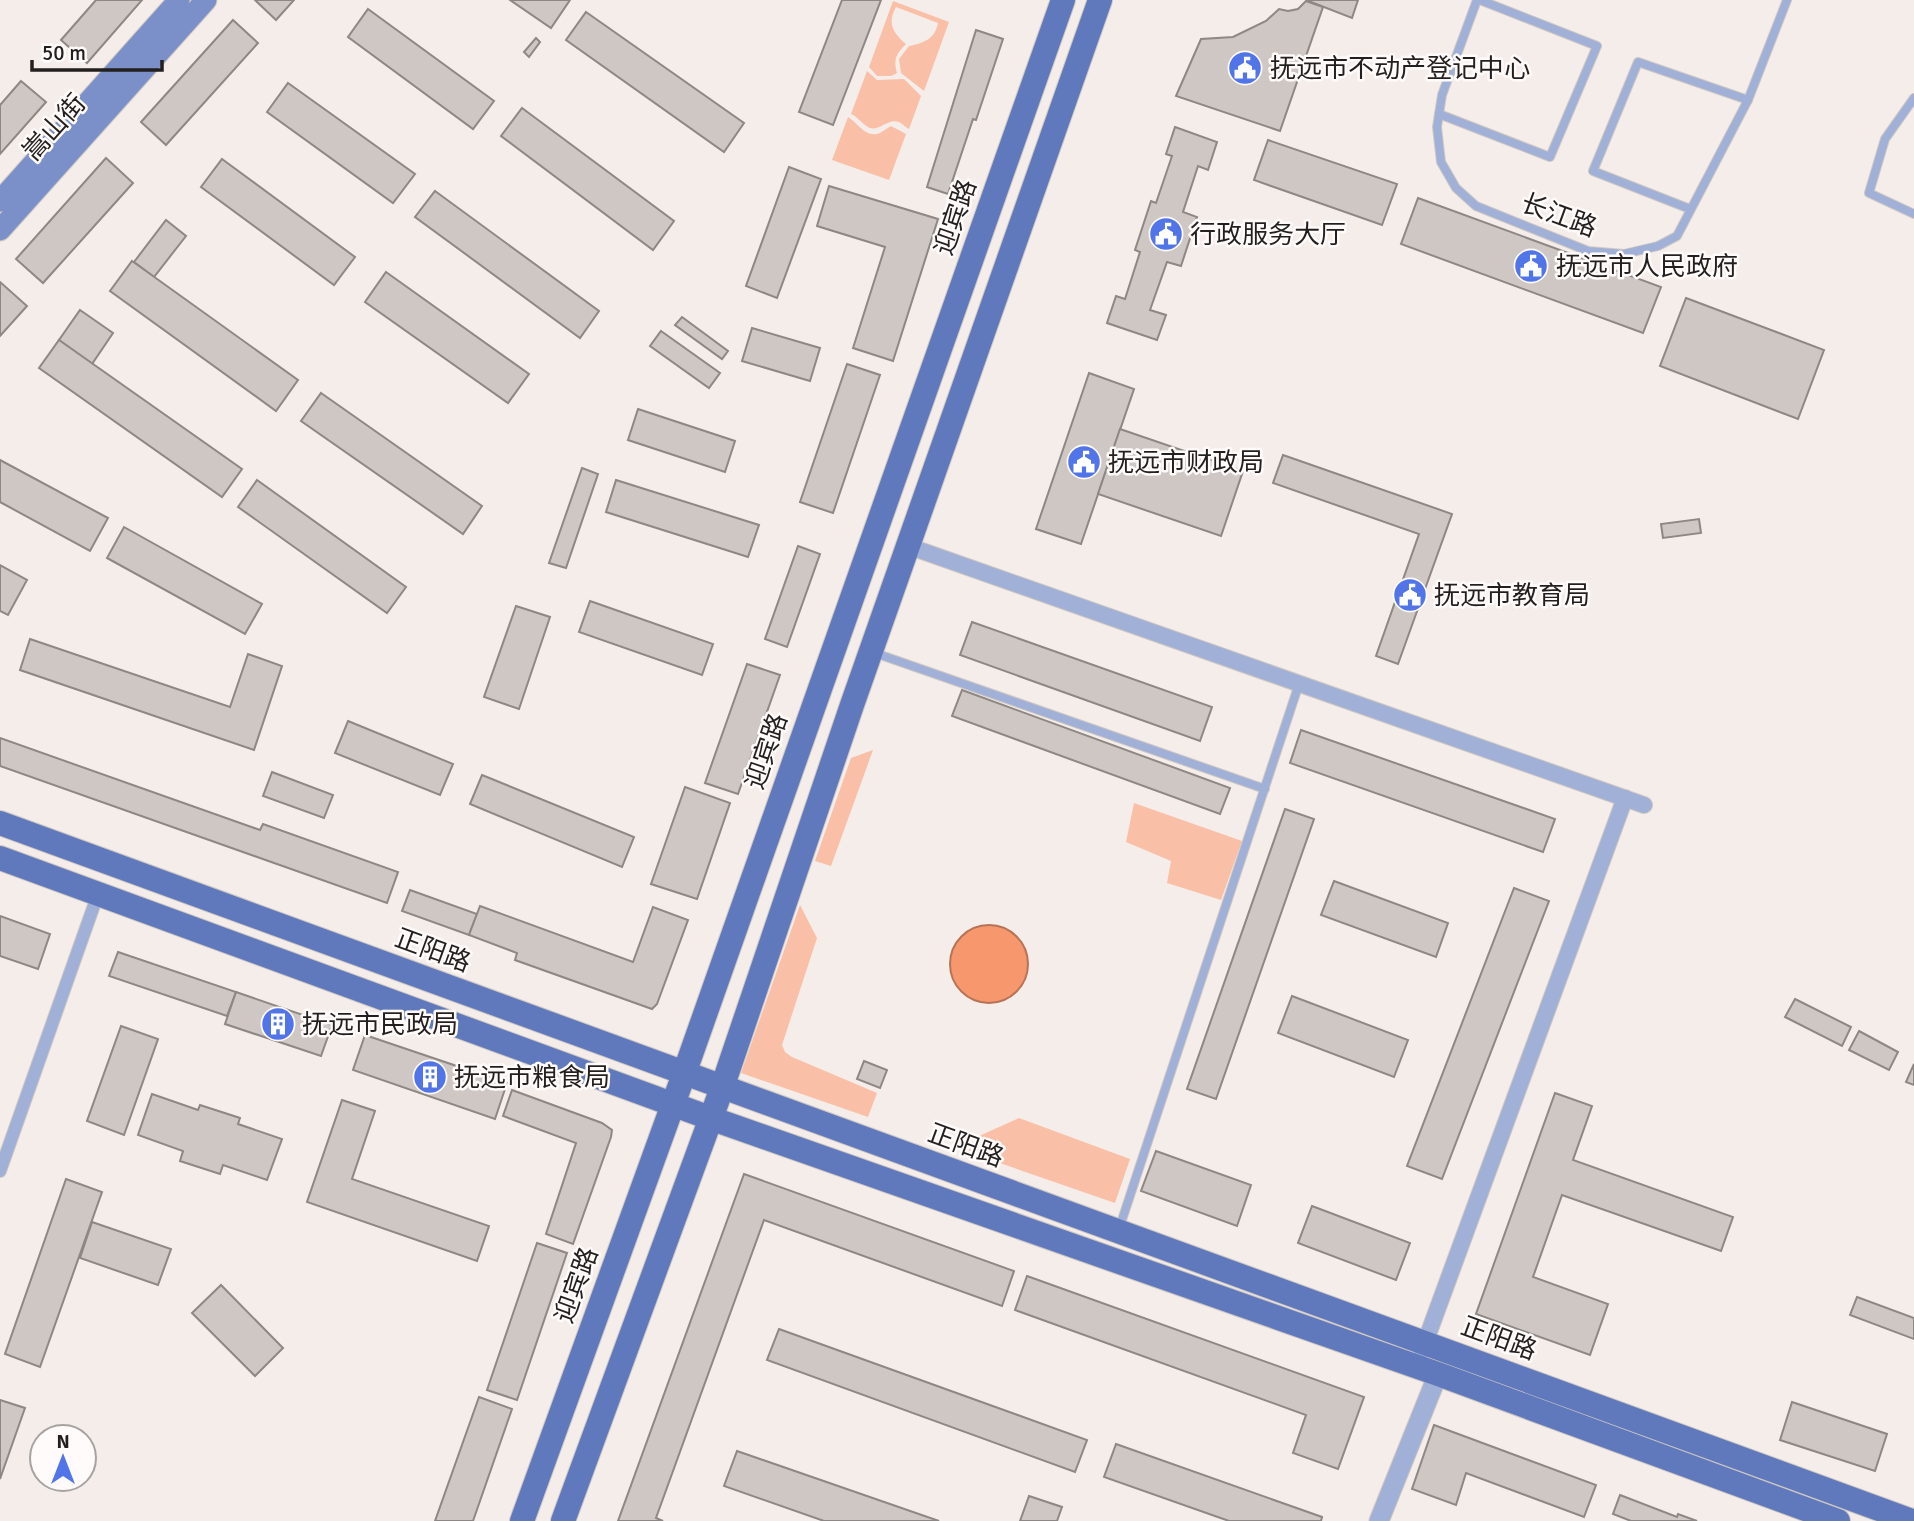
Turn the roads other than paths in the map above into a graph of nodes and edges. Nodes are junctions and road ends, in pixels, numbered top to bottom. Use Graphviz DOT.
graph roads {
  1 [pos="179,0"];
  2 [pos="206,0"];
  3 [pos="1063,0"];
  4 [pos="1100,0"];
  5 [pos="1479,0"];
  6 [pos="1787,0"];
  7 [pos="1914,98"];
  8 [pos="1748,100"];
  9 [pos="1439,114"];
  10 [pos="0,201"];
  11 [pos="1690,209"];
  12 [pos="1914,214"];
  13 [pos="0,230"];
  14 [pos="908,546"];
  15 [pos="871,651"];
  16 [pos="1299,684"];
  17 [pos="1265,789"];
  18 [pos="1625,798"];
  19 [pos="1644,805"];
  20 [pos="0,823"];
  21 [pos="0,858"];
  22 [pos="98,894"];
  23 [pos="684,1074"];
  24 [pos="722,1087"];
  25 [pos="673,1104"];
  26 [pos="710,1118"];
  27 [pos="0,1171"];
  28 [pos="1118,1232"];
  29 [pos="1425,1342"];
  30 [pos="1427,1370"];
  31 [pos="522,1521"];
  32 [pos="563,1521"];
  33 [pos="1379,1521"];
  34 [pos="1838,1521"];
  35 [pos="1912,1521"];
  1 -- 10 [label="main road, 嵩山街"];
  2 -- 13 [label="main road, 嵩山街"];
  3 -- 23 [label="main road, 迎宾路"];
  4 -- 14 [label="main road"];
  5 -- 9 [label="lane, 长江路"];
  5 -- 9 [label="lane"];
  6 -- 8 [label="lane, 长江路"];
  7 -- 12 [label="lane"];
  8 -- 11 [label="lane, 长江路"];
  8 -- 11 [label="lane"];
  9 -- 11 [label="lane, 长江路"];
  14 -- 15 [label="main road"];
  14 -- 16 [label="street"];
  15 -- 17 [label="lane"];
  15 -- 24 [label="main road"];
  16 -- 17 [label="lane"];
  16 -- 18 [label="street"];
  17 -- 28 [label="lane"];
  18 -- 19 [label="street"];
  18 -- 29 [label="street"];
  20 -- 23 [label="main road, 正阳路"];
  21 -- 22 [label="main road, 正阳路"];
  22 -- 25 [label="main road, 正阳路"];
  22 -- 27 [label="street"];
  23 -- 24 [label="main road, 正阳路"];
  23 -- 25 [label="main road, 迎宾路"];
  24 -- 26 [label="main road"];
  24 -- 28 [label="main road, 正阳路"];
  25 -- 26 [label="main road, 正阳路"];
  25 -- 31 [label="main road, 迎宾路"];
  26 -- 30 [label="main road, 正阳路"];
  26 -- 32 [label="main road"];
  28 -- 29 [label="main road, 正阳路"];
  29 -- 30 [label="street"];
  29 -- 35 [label="main road, 正阳路"];
  30 -- 33 [label="street"];
  30 -- 34 [label="main road, 正阳路"];
}
